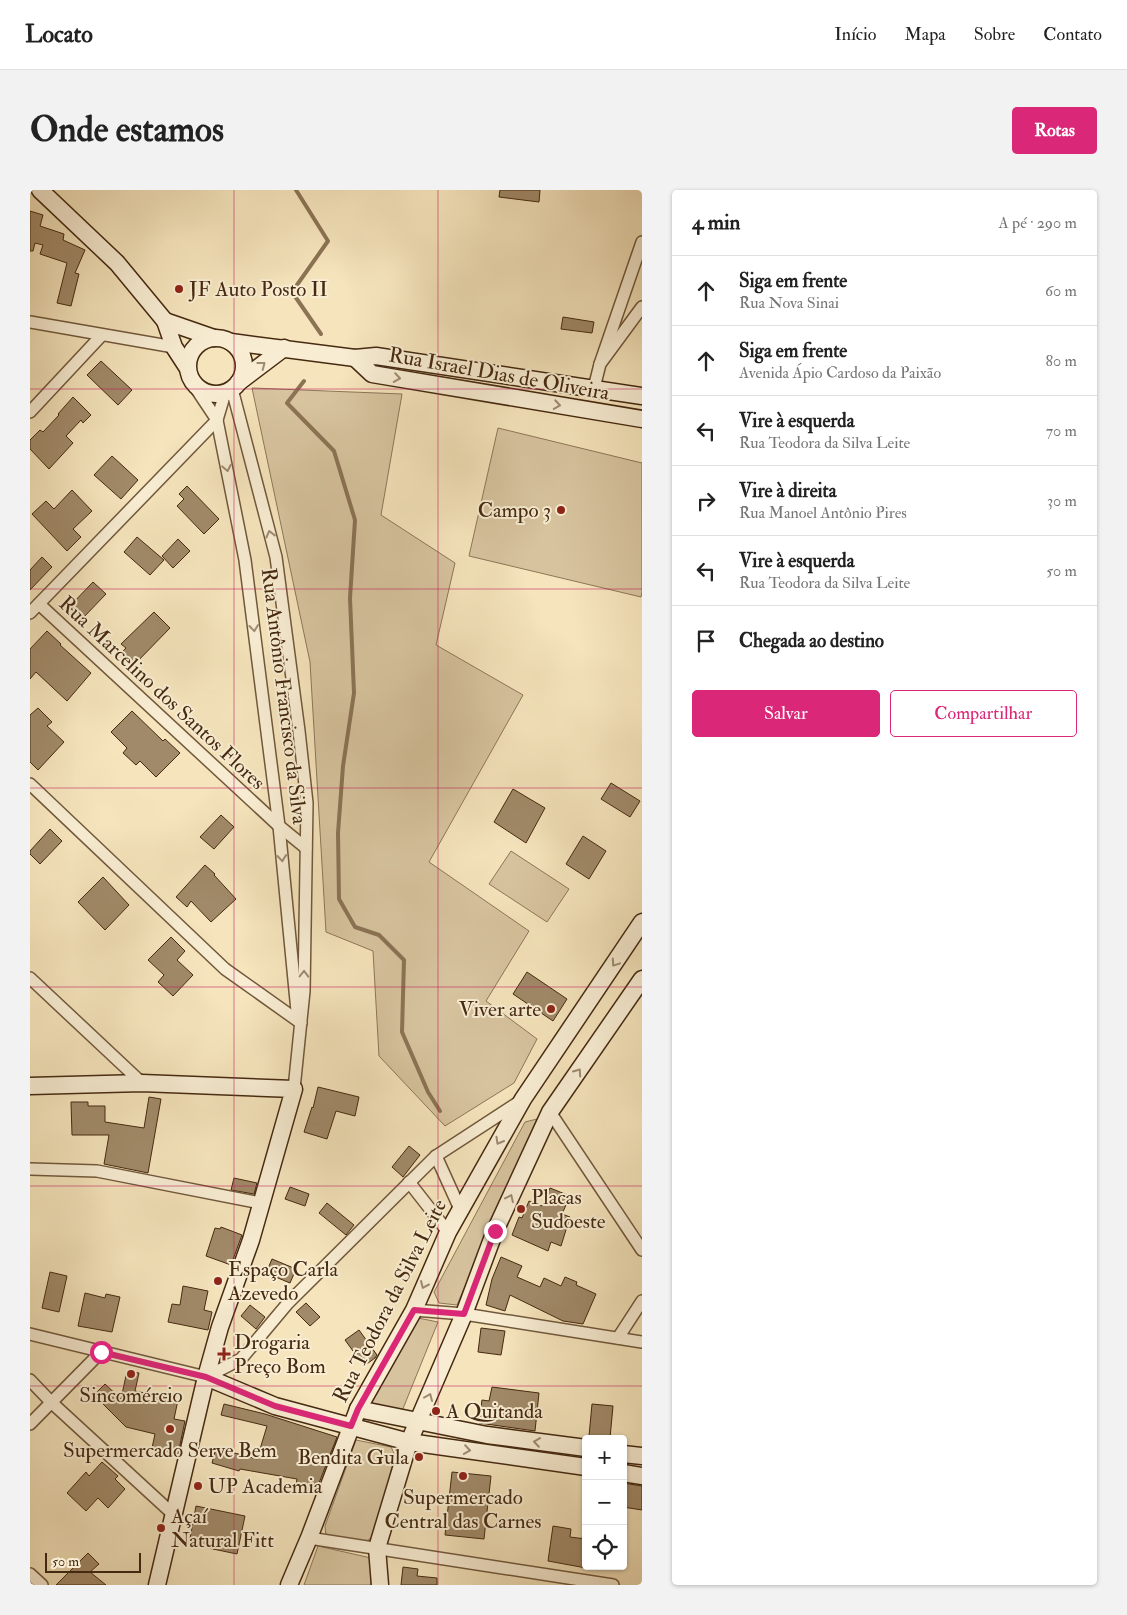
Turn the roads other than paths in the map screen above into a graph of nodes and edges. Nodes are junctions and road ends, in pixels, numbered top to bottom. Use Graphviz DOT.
graph roads {
  1 [pos="40,190"];
  2 [pos="642,242"];
  3 [pos="642,307"];
  4 [pos="165,321"];
  5 [pos="30,322"];
  6 [pos="101,336"];
  7 [pos="214,338"];
  8 [pos="231,342"];
  9 [pos="174,347"];
  10 [pos="284,348"];
  11 [pos="355,358"];
  12 [pos="600,364"];
  13 [pos="187,367"];
  14 [pos="193,384"];
  15 [pos="232,388"];
  16 [pos="594,388"];
  17 [pos="642,396"];
  18 [pos="590,410"];
  19 [pos="30,412"];
  20 [pos="642,419"];
  21 [pos="217,420"];
  22 [pos="39,604"];
  23 [pos="30,613"];
  24 [pos="30,784"];
  25 [pos="279,826"];
  26 [pos="306,848"];
  27 [pos="642,922"];
  28 [pos="30,978"];
  29 [pos="642,979"];
  30 [pos="301,1023"];
  31 [pos="142,1083"];
  32 [pos="30,1086"];
  33 [pos="294,1089"];
  34 [pos="523,1099"];
  35 [pos="550,1112"];
  36 [pos="436,1156"];
  37 [pos="30,1170"];
  38 [pos="409,1182"];
  39 [pos="261,1203"];
  40 [pos="460,1209"];
  41 [pos="448,1232"];
  42 [pos="642,1250"];
  43 [pos="642,1301"];
  44 [pos="414,1310"];
  45 [pos="464,1314"];
  46 [pos="30,1334"];
  47 [pos="618,1338"];
  48 [pos="642,1342"];
  49 [pos="101,1352"];
  50 [pos="206,1377"];
  51 [pos="30,1380"];
  52 [pos="51,1402"];
  53 [pos="358,1409"];
  54 [pos="418,1422"];
  55 [pos="30,1424"];
  56 [pos="351,1426"];
  57 [pos="409,1442"];
  58 [pos="582,1447"];
  59 [pos="627,1454"];
  60 [pos="642,1456"];
  61 [pos="582,1467"];
  62 [pos="627,1474"];
  63 [pos="642,1476"];
  64 [pos="174,1515"];
  65 [pos="309,1538"];
  66 [pos="377,1548"];
  67 [pos="30,1574"];
  68 [pos="542,1580"];
  69 [pos="42,1585"];
  70 [pos="156,1585"];
  71 [pos="289,1585"];
  72 [pos="380,1585"];
  73 [pos="613,1585"];
  1 -- 4 [label="main road"];
  2 -- 12 [label="street"];
  3 -- 12 [label="street"];
  4 -- 7 [label="main road"];
  4 -- 9 [label="main road"];
  5 -- 6 [label="street"];
  6 -- 9 [label="street"];
  6 -- 19 [label="street"];
  7 -- 8 [label="main road"];
  7 -- 13 [label="main road"];
  8 -- 10 [label="main road, Rua Israel Dias de Oliveira"];
  8 -- 15 [label="main road"];
  9 -- 13 [label="main road"];
  10 -- 11 [label="main road, Rua Israel Dias de Oliveira"];
  15 -- 10 [label="main road, one-way"];
  11 -- 16 [label="main road, Rua Israel Dias de Oliveira"];
  11 -- 18 [label="main road, Rua Israel Dias de Oliveira, one-way"];
  12 -- 16 [label="street"];
  13 -- 14 [label="main road"];
  14 -- 15 [label="main road"];
  14 -- 21 [label="street, Rua Antônio Francisco da Silva"];
  15 -- 21 [label="street"];
  26 -- 15 [label="street, Rua Antônio Francisco da Silva, one-way"];
  16 -- 17 [label="main road, Rua Israel Dias de Oliveira"];
  16 -- 18 [label="main road"];
  18 -- 20 [label="main road, Rua Israel Dias de Oliveira"];
  21 -- 22 [label="street"];
  21 -- 25 [label="street, Rua Antônio Francisco da Silva, one-way"];
  22 -- 23 [label="street"];
  22 -- 25 [label="street, Rua Marcelino dos Santos Flores"];
  24 -- 30 [label="street"];
  25 -- 26 [label="street, Rua Marcelino dos Santos Flores"];
  25 -- 30 [label="street, Rua Antônio Francisco da Silva, one-way"];
  30 -- 26 [label="street, Rua Antônio Francisco da Silva, one-way"];
  27 -- 34 [label="main road, Rua Teodora da Silva Leite, one-way"];
  28 -- 31 [label="street"];
  35 -- 29 [label="main road, one-way"];
  30 -- 33 [label="street, Rua Antônio Francisco da Silva"];
  31 -- 32 [label="main road"];
  31 -- 33 [label="main road"];
  33 -- 39 [label="main road, Rua Antônio Francisco da Silva"];
  34 -- 36 [label="street"];
  34 -- 40 [label="main road, Rua Teodora da Silva Leite, one-way"];
  35 -- 42 [label="street"];
  45 -- 35 [label="main road, one-way"];
  36 -- 38 [label="street"];
  36 -- 40 [label="street"];
  37 -- 39 [label="street"];
  38 -- 41 [label="street"];
  38 -- 50 [label="street"];
  39 -- 50 [label="main road, Rua Antônio Francisco da Silva"];
  40 -- 41 [label="main road, Rua Teodora da Silva Leite"];
  41 -- 44 [label="main road, Rua Teodora da Silva Leite, one-way"];
  43 -- 47 [label="street"];
  44 -- 45 [label="street"];
  44 -- 53 [label="main road, Rua Teodora da Silva Leite"];
  45 -- 47 [label="street"];
  54 -- 45 [label="main road, one-way"];
  46 -- 49 [label="street"];
  47 -- 48 [label="street"];
  49 -- 50 [label="street"];
  49 -- 52 [label="street"];
  50 -- 56 [label="main road"];
  50 -- 64 [label="main road, Rua Antônio Francisco da Silva"];
  51 -- 52 [label="street"];
  52 -- 55 [label="street"];
  52 -- 64 [label="street"];
  53 -- 54 [label="main road"];
  53 -- 56 [label="main road, Rua Teodora da Silva Leite"];
  54 -- 57 [label="main road"];
  58 -- 54 [label="main road, one-way"];
  56 -- 57 [label="main road"];
  56 -- 65 [label="main road, Rua Teodora da Silva Leite"];
  57 -- 61 [label="main road, one-way"];
  57 -- 66 [label="main road"];
  59 -- 60 [label="main road"];
  62 -- 63 [label="main road"];
  64 -- 70 [label="main road, Rua Antônio Francisco da Silva"];
  65 -- 66 [label="street"];
  65 -- 71 [label="main road, Rua Teodora da Silva Leite"];
  66 -- 68 [label="street"];
  66 -- 72 [label="main road"];
  67 -- 69 [label="street"];
  68 -- 73 [label="street"];
}
